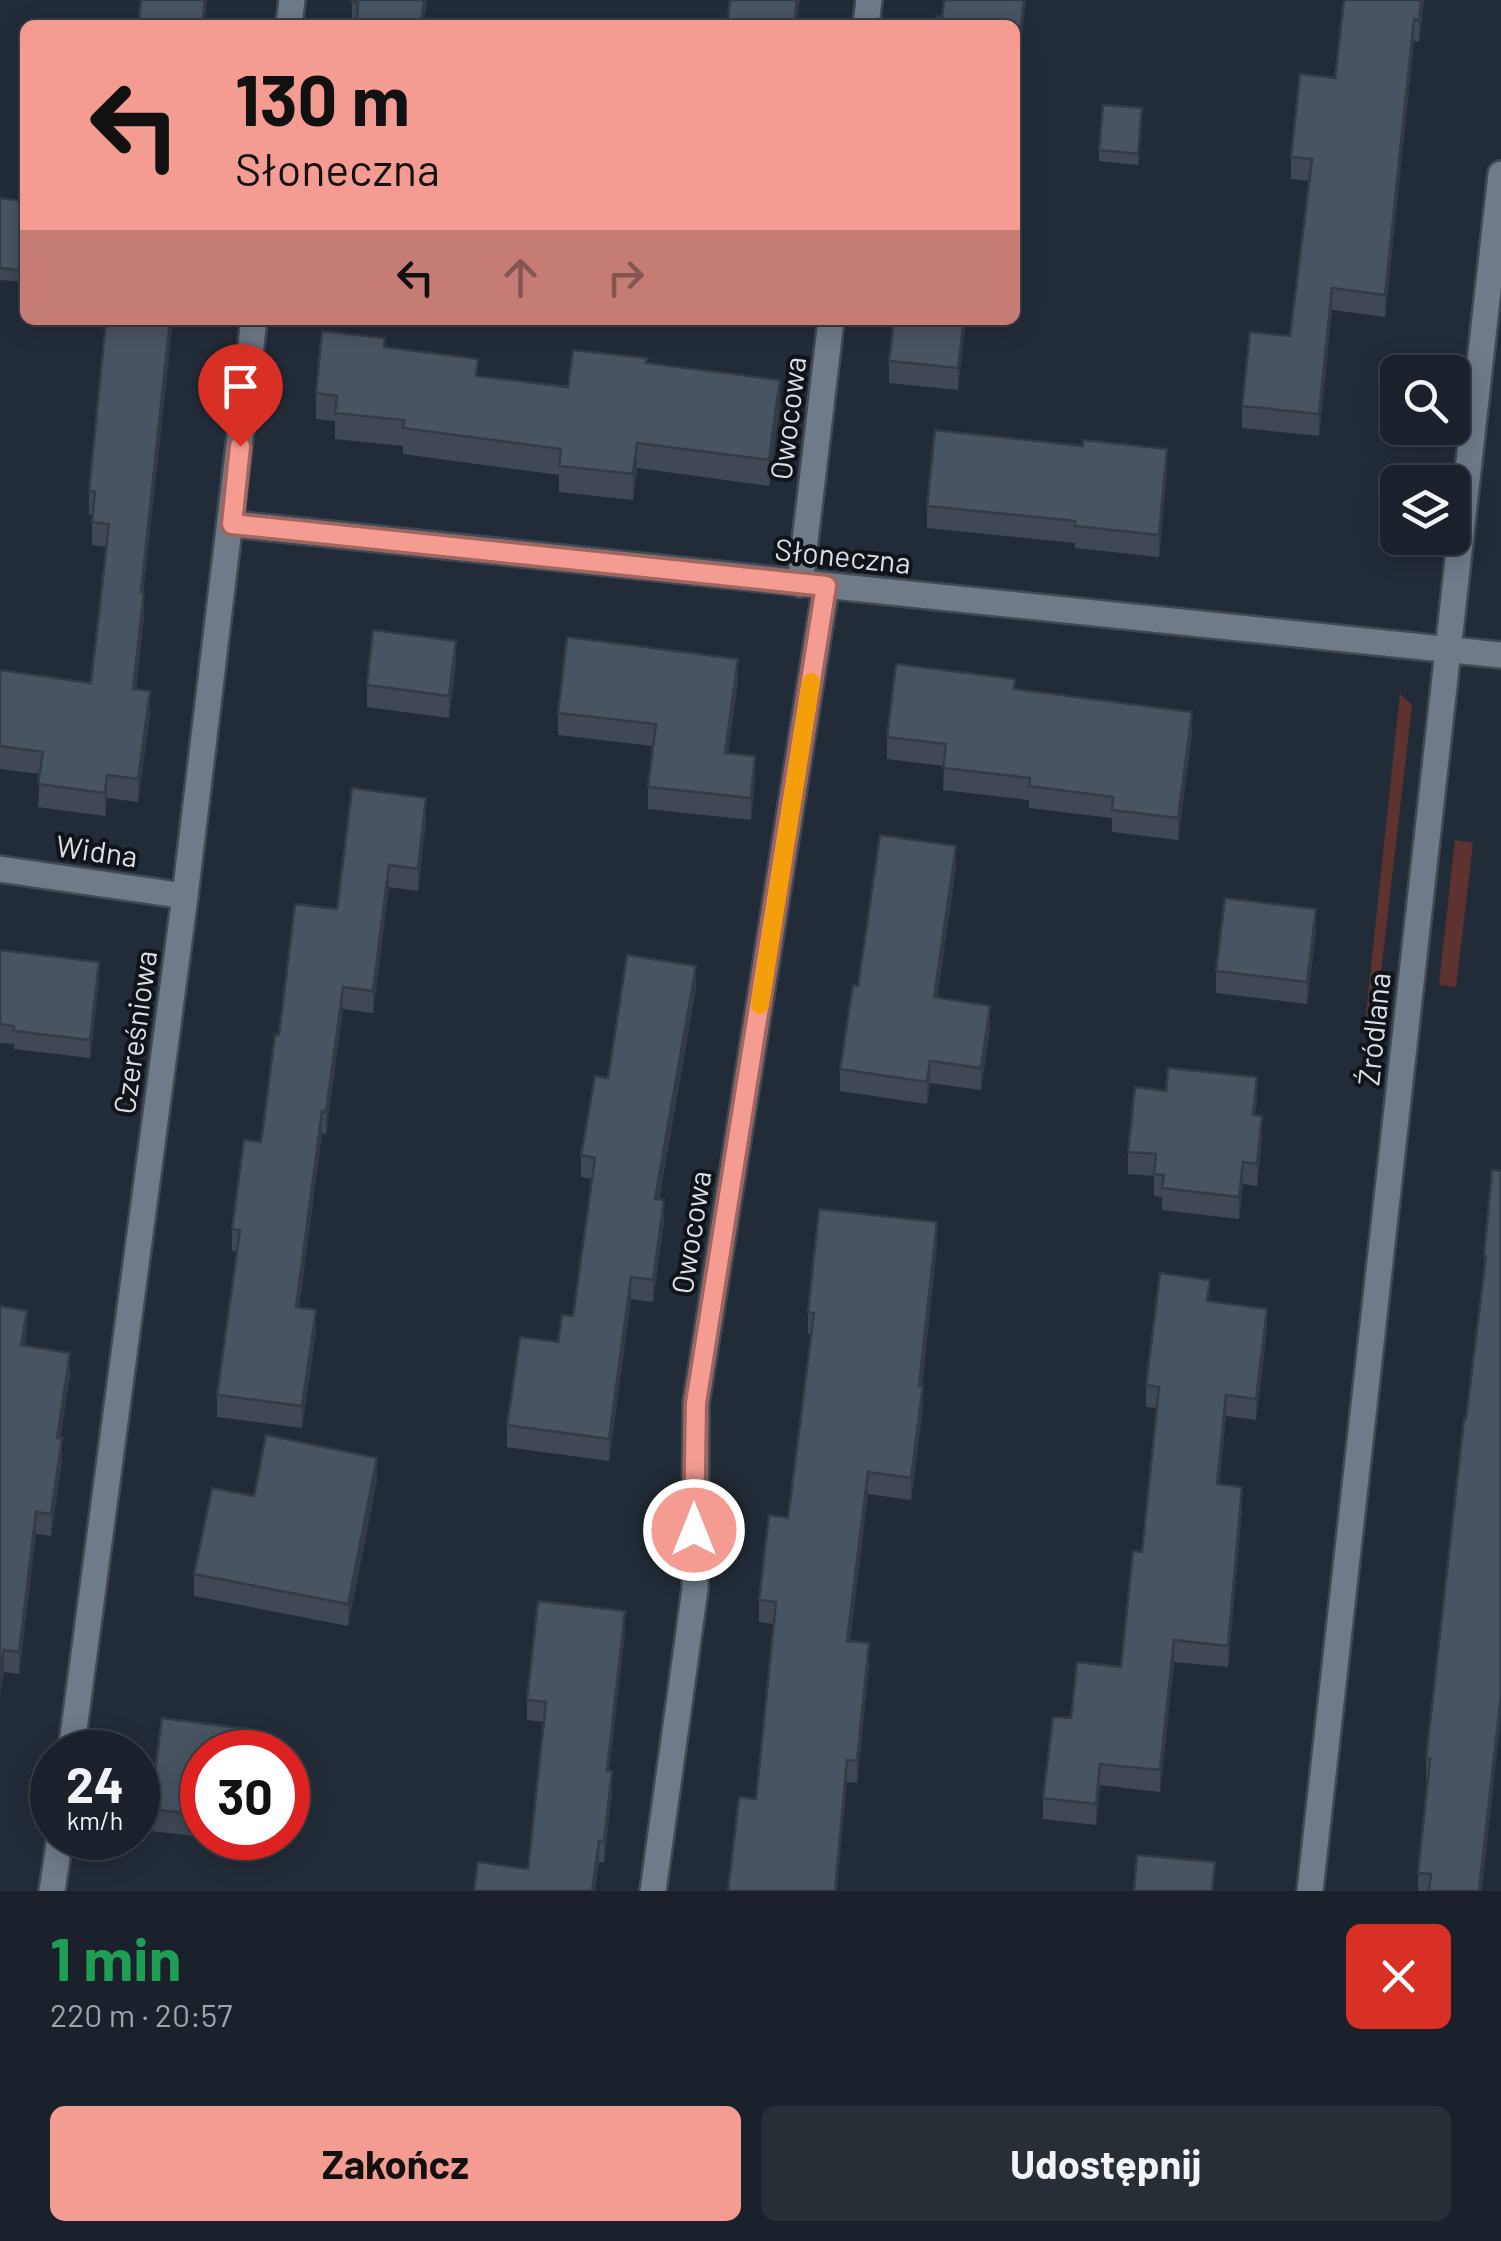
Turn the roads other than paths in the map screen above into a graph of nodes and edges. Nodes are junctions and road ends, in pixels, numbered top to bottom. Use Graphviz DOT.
graph roads {
  1 [pos="1501,174"];
  2 [pos="253,325"];
  3 [pos="830,325"];
  4 [pos="232,524"];
  5 [pos="800,584"];
  6 [pos="826,586"];
  7 [pos="1449,650"];
  8 [pos="1501,655"];
  9 [pos="0,869"];
  10 [pos="186,896"];
  11 [pos="74,1730"];
  12 [pos="57,1860"];
  13 [pos="52,1891"];
  14 [pos="653,1891"];
  15 [pos="1310,1891"];
  1 -- 7 [label="street, Źródlana"];
  2 -- 4 [label="street, Czereśniowa"];
  3 -- 5 [label="street, Owocowa"];
  4 -- 5 [label="street, Słoneczna"];
  4 -- 10 [label="street, Czereśniowa"];
  5 -- 6 [label="street, Słoneczna"];
  6 -- 7 [label="street, Słoneczna"];
  6 -- 14 [label="street, Owocowa"];
  7 -- 8 [label="street, Słoneczna"];
  7 -- 15 [label="street, Źródlana"];
  9 -- 10 [label="street, Widna"];
  10 -- 11 [label="street, Czereśniowa"];
  12 -- 13 [label="street"];
}
